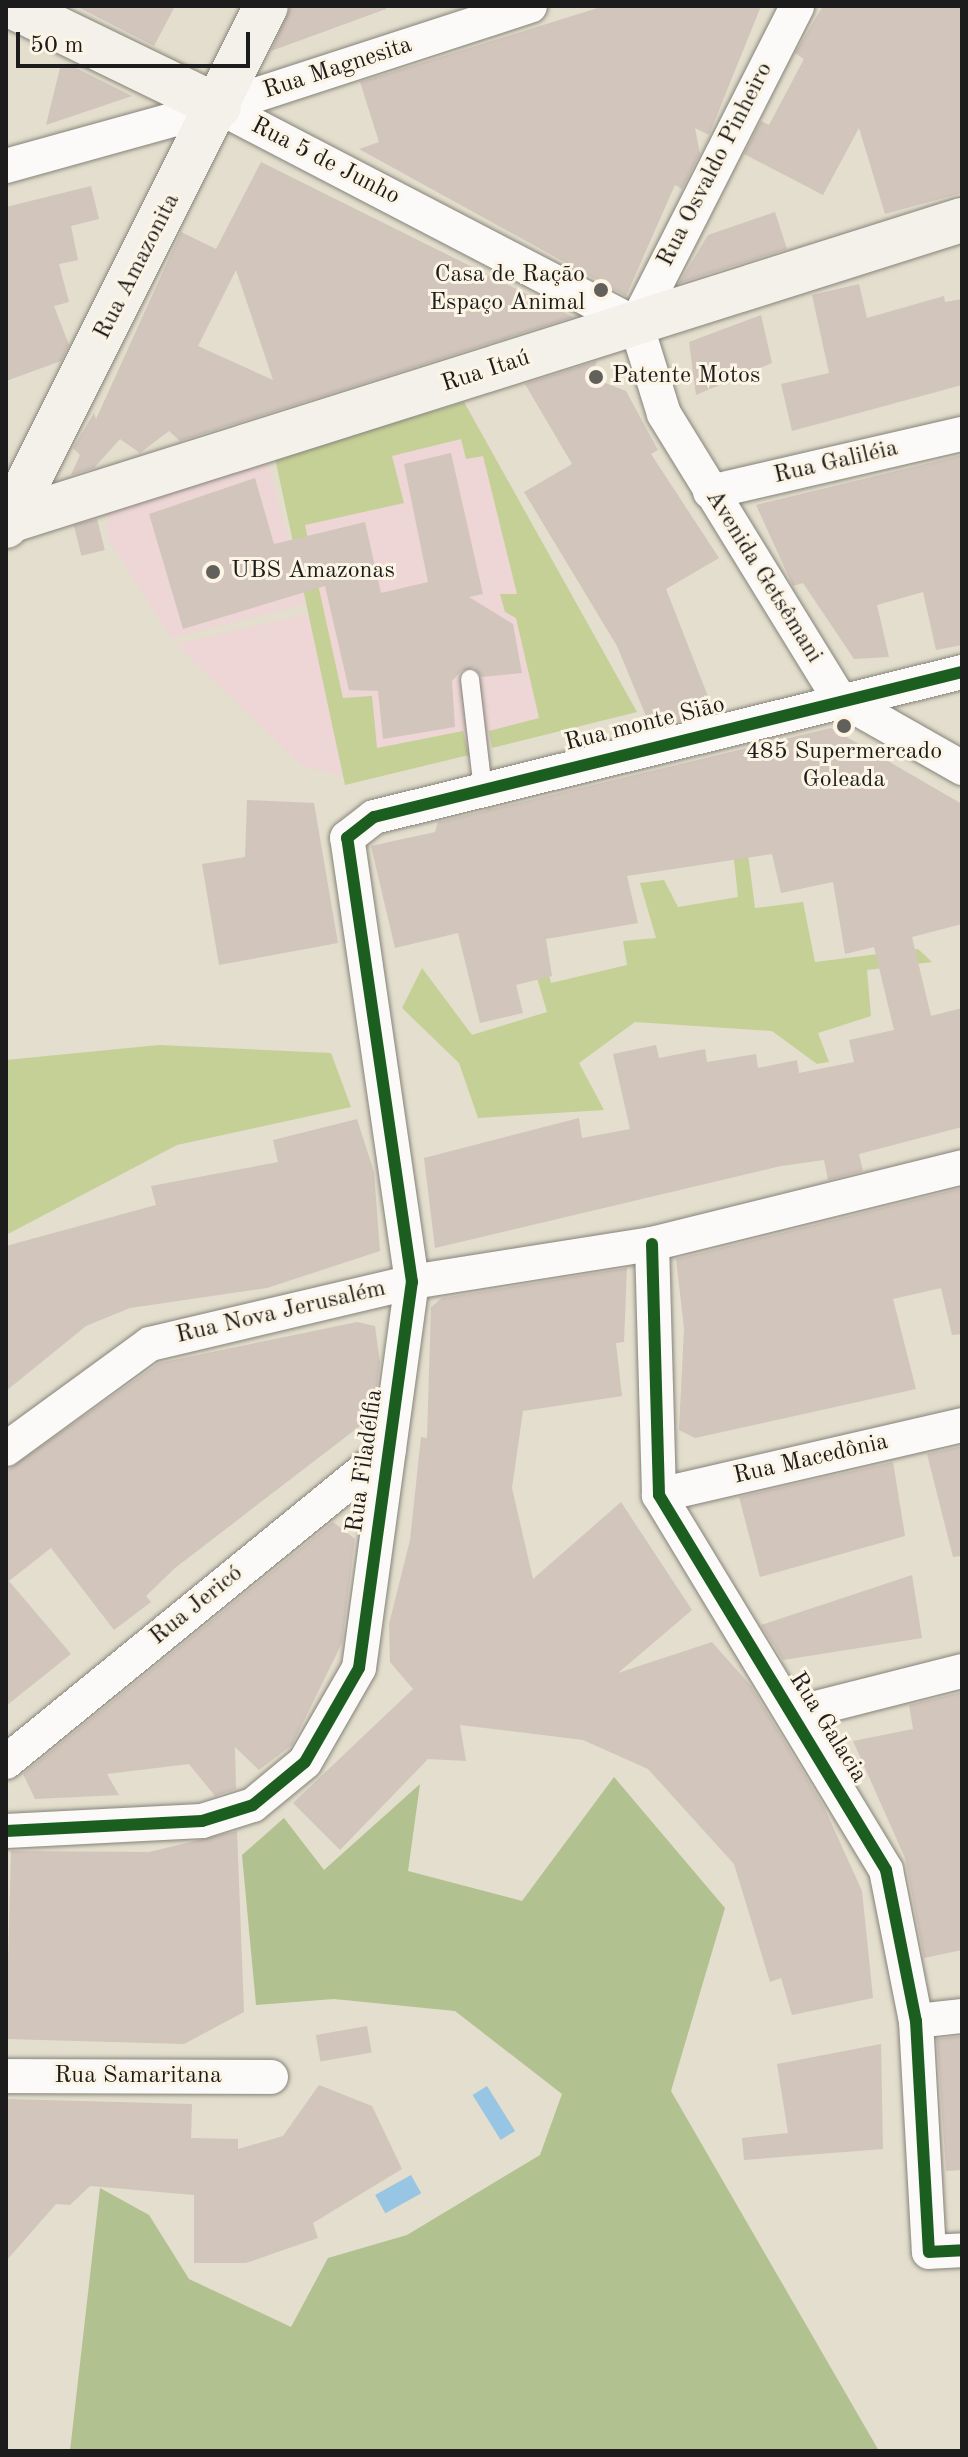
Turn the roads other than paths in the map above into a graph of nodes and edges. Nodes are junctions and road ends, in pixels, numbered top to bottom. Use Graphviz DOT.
graph roads {
  1 [pos="11,6"];
  2 [pos="266,6"];
  3 [pos="530,6"];
  4 [pos="797,6"];
  5 [pos="219,107"];
  6 [pos="6,166"];
  7 [pos="962,220"];
  8 [pos="636,324"];
  9 [pos="962,434"];
  10 [pos="710,492"];
  11 [pos="7,524"];
  12 [pos="962,672"];
  13 [pos="470,679"];
  14 [pos="839,698"];
  15 [pos="962,768"];
  16 [pos="483,789"];
  17 [pos="347,838"];
  18 [pos="962,1167"];
  19 [pos="652,1244"];
  20 [pos="412,1282"];
  21 [pos="962,1425"];
  22 [pos="6,1449"];
  23 [pos="389,1450"];
  24 [pos="659,1495"];
  25 [pos="962,1671"];
  26 [pos="796,1713"];
  27 [pos="6,1762"];
  28 [pos="6,1831"];
  29 [pos="962,2016"];
  30 [pos="916,2021"];
  31 [pos="6,2076"];
  32 [pos="271,2077"];
  33 [pos="945,2251"];
  1 -- 5 [label="street, Rua 5 de Junho"];
  2 -- 5 [label="street, Rua Amazonita"];
  3 -- 5 [label="street, Rua Magnesita"];
  4 -- 8 [label="street, Rua Osvaldo Pinheiro"];
  5 -- 6 [label="street, Rua Magnesita"];
  5 -- 8 [label="street, Rua 5 de Junho"];
  5 -- 11 [label="street, Rua Amazonita"];
  7 -- 8 [label="street, Rua Itaú"];
  8 -- 10 [label="street, Avenida Getsêmani"];
  8 -- 11 [label="street, Rua Itaú"];
  9 -- 10 [label="street, Rua Galiléia"];
  10 -- 14 [label="street, Avenida Getsêmani"];
  12 -- 14 [label="street, Rua monte Sião"];
  13 -- 16 [label="lane"];
  14 -- 15 [label="street, Avenida Getsêmani"];
  14 -- 16 [label="street, Rua monte Sião"];
  16 -- 17 [label="street, Rua monte Sião"];
  17 -- 20 [label="street, Rua Filadélfia"];
  18 -- 19 [label="street, Rua Nova Jerusalém"];
  19 -- 20 [label="street, Rua Nova Jerusalém"];
  19 -- 24 [label="street, Rua Galacia"];
  20 -- 22 [label="street, Rua Nova Jerusalém"];
  20 -- 23 [label="street, Rua Filadélfia"];
  21 -- 24 [label="street, Rua Macedônia"];
  23 -- 27 [label="street, Rua Jericó"];
  23 -- 28 [label="street, Rua Filadélfia"];
  24 -- 26 [label="street, Rua Galacia"];
  25 -- 26 [label="street"];
  26 -- 30 [label="street, Rua Galacia"];
  29 -- 30 [label="street"];
  30 -- 33 [label="street, Rua Galacia"];
  31 -- 32 [label="street, Rua Samaritana"];
}
